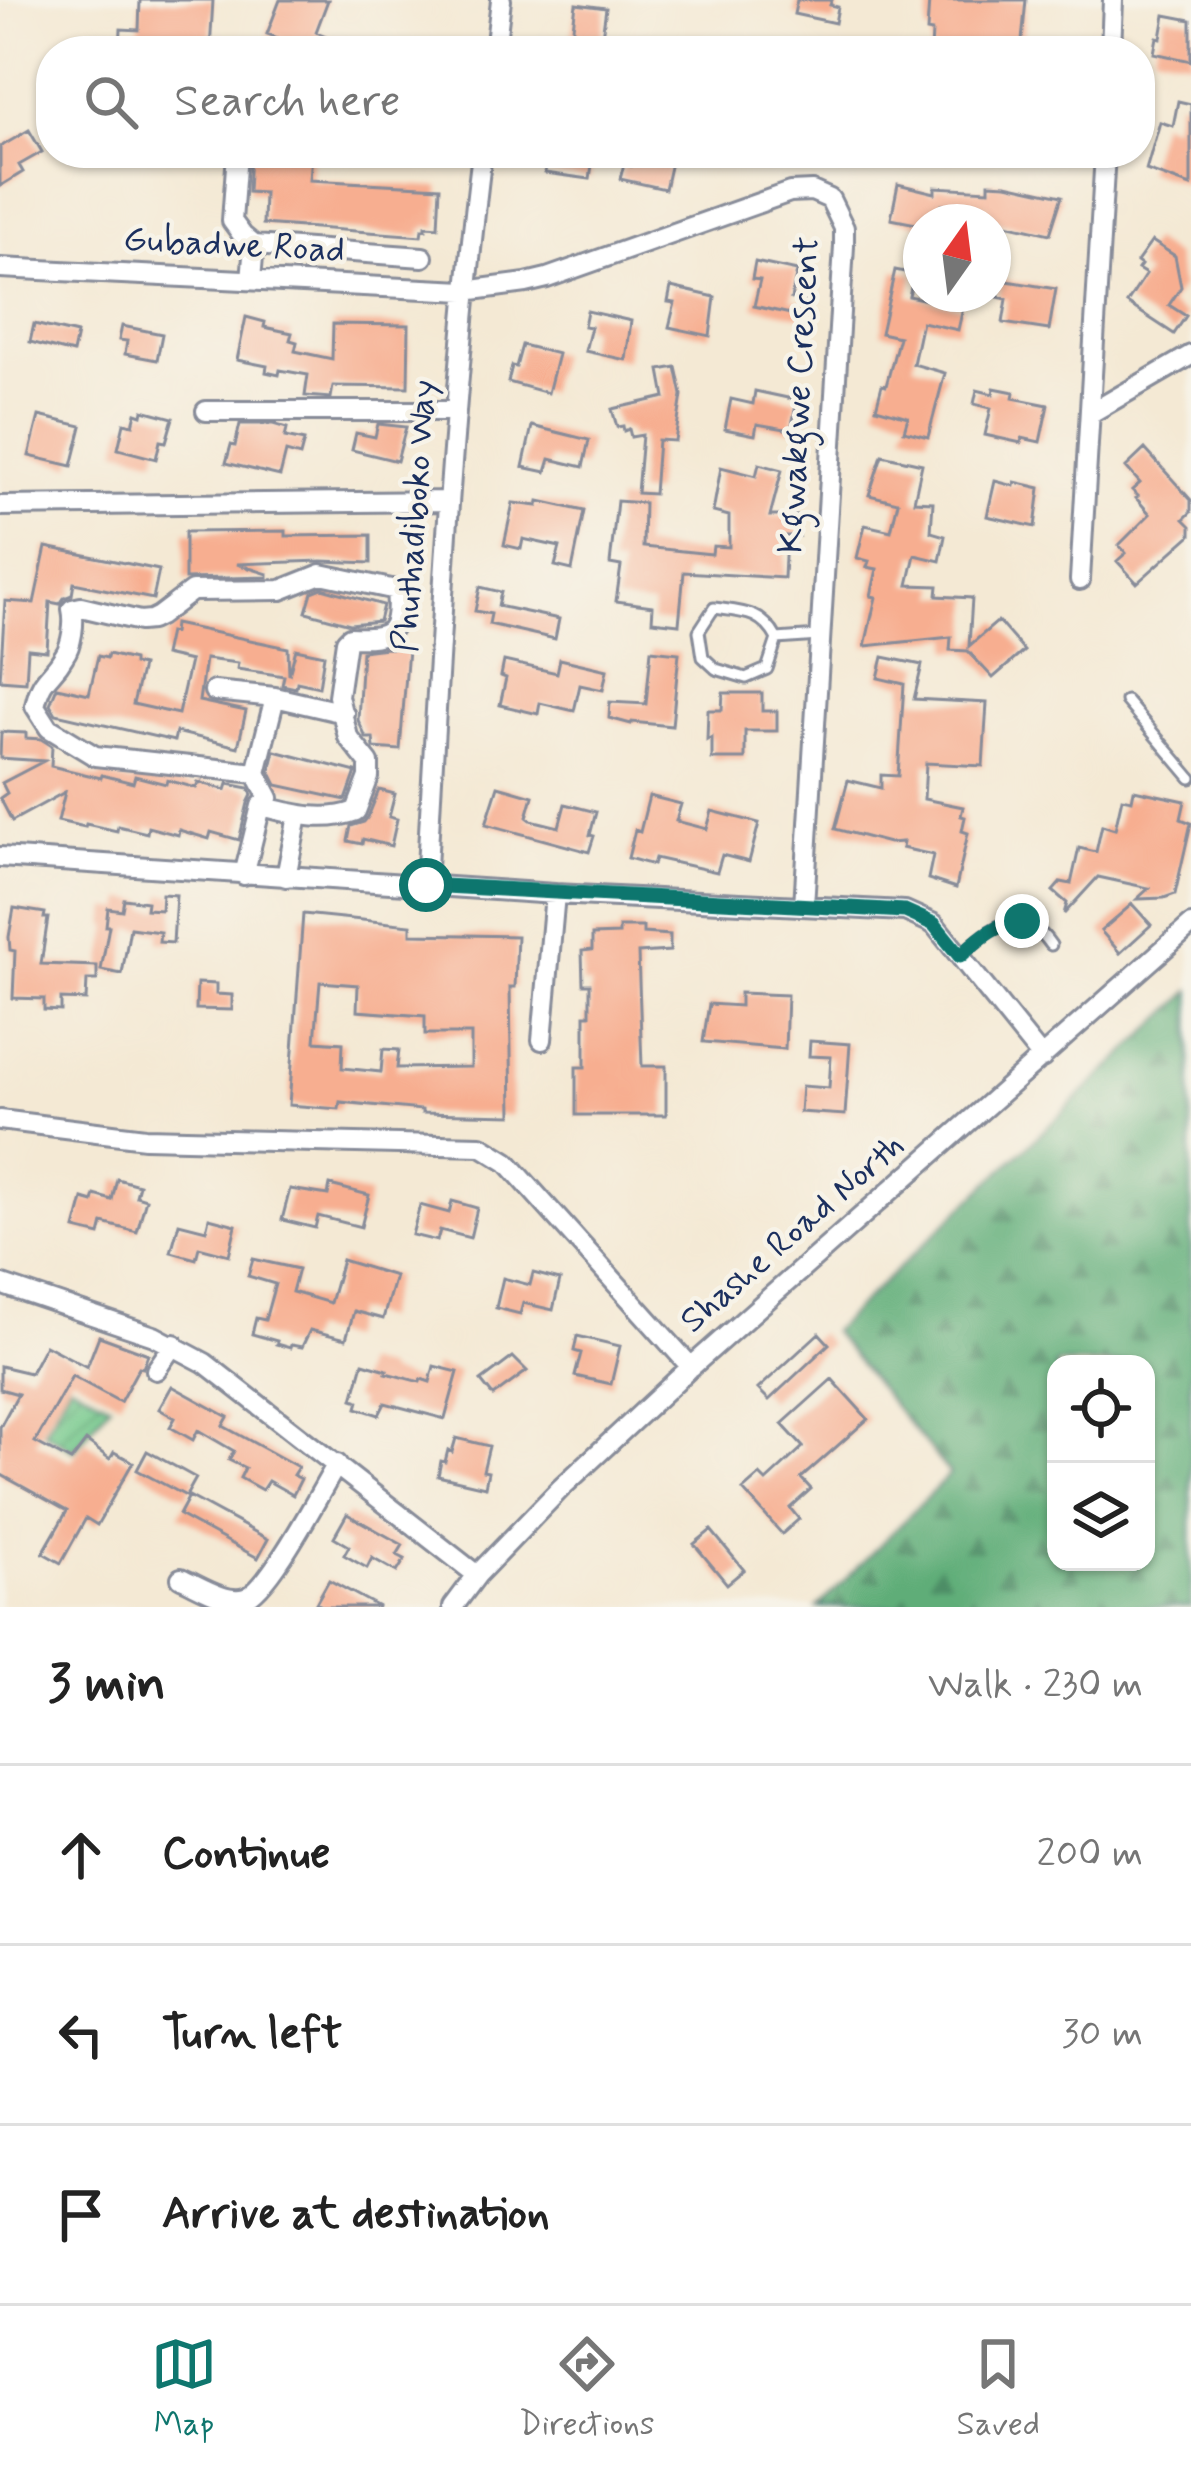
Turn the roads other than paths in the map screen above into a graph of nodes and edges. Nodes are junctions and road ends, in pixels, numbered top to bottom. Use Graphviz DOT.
graph roads {
  1 [pos="501,0"];
  2 [pos="1113,0"];
  3 [pos="497,36"];
  4 [pos="1112,36"];
  5 [pos="236,168"];
  6 [pos="480,168"];
  7 [pos="1104,168"];
  8 [pos="254,244"];
  9 [pos="423,256"];
  10 [pos="0,268"];
  11 [pos="251,280"];
  12 [pos="465,291"];
  13 [pos="1191,355"];
  14 [pos="206,411"];
  15 [pos="456,411"];
  16 [pos="1090,413"];
  17 [pos="448,502"];
  18 [pos="0,506"];
  19 [pos="1080,580"];
  20 [pos="820,636"];
  21 [pos="777,639"];
  22 [pos="214,691"];
  23 [pos="274,698"];
  24 [pos="1126,701"];
  25 [pos="344,713"];
  26 [pos="256,773"];
  27 [pos="1191,778"];
  28 [pos="261,806"];
  29 [pos="298,816"];
  30 [pos="0,857"];
  31 [pos="244,874"];
  32 [pos="286,877"];
  33 [pos="426,885"];
  34 [pos="555,894"];
  35 [pos="804,906"];
  36 [pos="1191,925"];
  37 [pos="1051,945"];
  38 [pos="960,956"];
  39 [pos="542,1040"];
  40 [pos="1042,1058"];
  41 [pos="0,1120"];
  42 [pos="0,1284"];
  43 [pos="173,1344"];
  44 [pos="691,1367"];
  45 [pos="156,1370"];
  46 [pos="338,1464"];
  47 [pos="477,1575"];
  48 [pos="181,1578"];
  49 [pos="453,1607"];
  1 -- 3 [label="street"];
  2 -- 4 [label="street"];
  5 -- 8 [label="street"];
  6 -- 12 [label="street, Phuthadiboko Way"];
  7 -- 16 [label="street"];
  8 -- 9 [label="street"];
  8 -- 11 [label="street"];
  10 -- 11 [label="street, Gubadwe Road"];
  11 -- 12 [label="street, Gubadwe Road"];
  12 -- 15 [label="street, Phuthadiboko Way"];
  12 -- 20 [label="street, Kgwakgwe Crescent"];
  13 -- 16 [label="street"];
  14 -- 15 [label="street"];
  15 -- 17 [label="street, Phuthadiboko Way"];
  16 -- 19 [label="street"];
  17 -- 18 [label="street"];
  17 -- 33 [label="street, Phuthadiboko Way"];
  20 -- 21 [label="lane"];
  20 -- 35 [label="street, Kgwakgwe Crescent"];
  21 -- 21 [label="lane"];
  22 -- 23 [label="street"];
  23 -- 25 [label="street"];
  23 -- 26 [label="street"];
  24 -- 27 [label="lane"];
  25 -- 26 [label="street"];
  25 -- 29 [label="street"];
  26 -- 28 [label="street"];
  28 -- 29 [label="street"];
  28 -- 31 [label="street"];
  29 -- 32 [label="street"];
  30 -- 31 [label="street"];
  31 -- 32 [label="street"];
  32 -- 33 [label="street"];
  33 -- 34 [label="street"];
  34 -- 35 [label="street"];
  34 -- 39 [label="street"];
  35 -- 38 [label="street"];
  36 -- 40 [label="street, Shashe Road North"];
  37 -- 38 [label="lane"];
  38 -- 40 [label="street"];
  40 -- 44 [label="street, Shashe Road North"];
  41 -- 44 [label="street"];
  42 -- 43 [label="street"];
  43 -- 45 [label="street"];
  43 -- 46 [label="street"];
  44 -- 47 [label="street, Shashe Road North"];
  46 -- 47 [label="street"];
  46 -- 48 [label="street"];
  47 -- 49 [label="street, Shashe Road North"];
}
